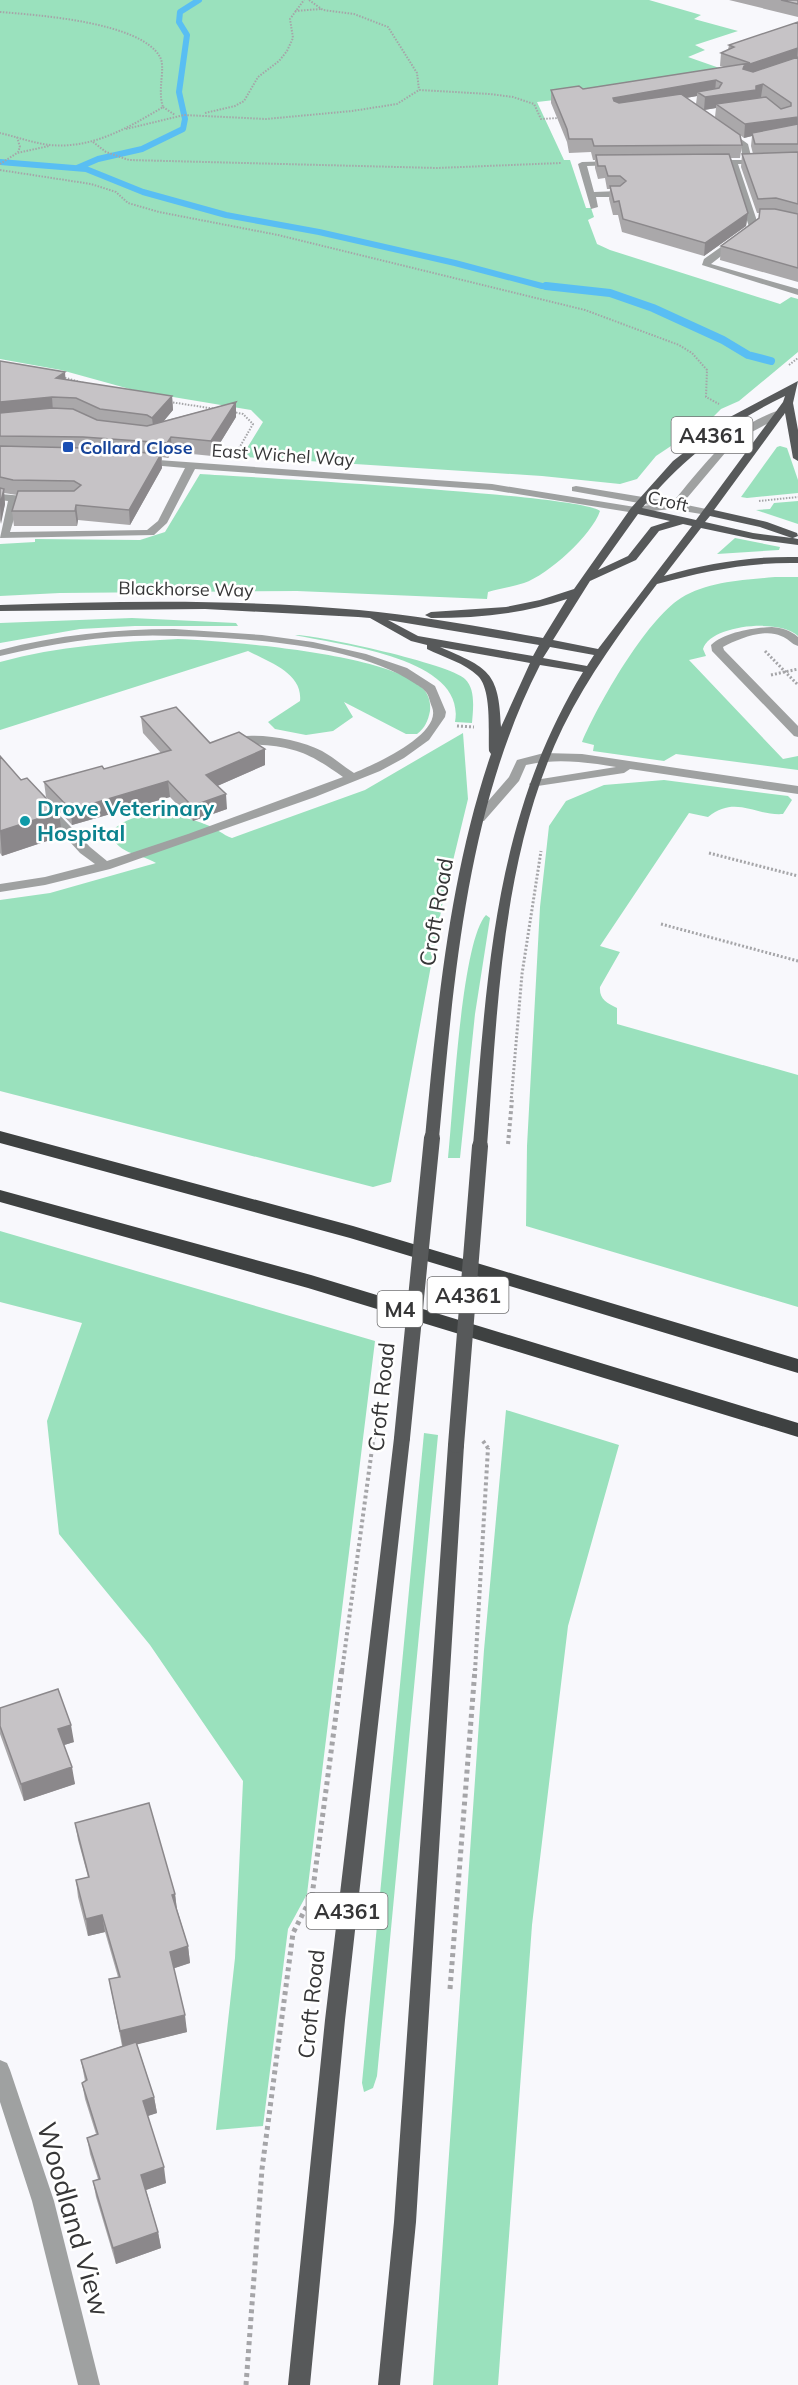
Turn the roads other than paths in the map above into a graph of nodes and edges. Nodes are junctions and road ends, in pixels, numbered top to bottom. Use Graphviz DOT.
graph roads {
  1 [pos="718,126"];
  2 [pos="753,141"];
  3 [pos="741,143"];
  4 [pos="699,162"];
  5 [pos="733,162"];
  6 [pos="748,162"];
  7 [pos="798,162"];
  8 [pos="629,163"];
  9 [pos="619,194"];
  10 [pos="590,195"];
  11 [pos="594,207"];
  12 [pos="752,218"];
  13 [pos="763,218"];
  14 [pos="798,292"];
  15 [pos="795,386"];
  16 [pos="788,403"];
  17 [pos="780,413"];
  18 [pos="798,458"];
  19 [pos="134,461"];
  20 [pos="192,465"];
  21 [pos="492,487"];
  22 [pos="0,497"];
  23 [pos="14,500"];
  24 [pos="45,500"];
  25 [pos="644,500"];
  26 [pos="676,505"];
  27 [pos="635,510"];
  28 [pos="707,512"];
  29 [pos="680,520"];
  30 [pos="698,524"];
  31 [pos="2,535"];
  32 [pos="798,537"];
  33 [pos="798,542"];
  34 [pos="798,560"];
  35 [pos="586,579"];
  36 [pos="654,582"];
  37 [pos="578,591"];
  38 [pos="0,608"];
  39 [pos="370,615"];
  40 [pos="415,639"];
  41 [pos="546,642"];
  42 [pos="798,643"];
  43 [pos="0,653"];
  44 [pos="602,653"];
  45 [pos="537,660"];
  46 [pos="591,670"];
  47 [pos="798,733"];
  48 [pos="225,741"];
  49 [pos="544,758"];
  50 [pos="495,762"];
  51 [pos="636,768"];
  52 [pos="352,777"];
  53 [pos="535,784"];
  54 [pos="798,790"];
  55 [pos="39,800"];
  56 [pos="480,818"];
  57 [pos="105,866"];
  58 [pos="0,888"];
  59 [pos="0,1137"];
  60 [pos="0,1196"];
  61 [pos="798,1366"];
  62 [pos="798,1430"];
  63 [pos="1,2075"];
  64 [pos="89,2385"];
  65 [pos="299,2385"];
  66 [pos="389,2385"];
  1 -- 3 [label="street"];
  2 -- 3 [label="street"];
  3 -- 6 [label="street"];
  4 -- 5 [label="street"];
  5 -- 6 [label="street"];
  5 -- 12 [label="street"];
  6 -- 7 [label="street"];
  8 -- 10 [label="street"];
  9 -- 10 [label="street"];
  10 -- 11 [label="street"];
  12 -- 13 [label="street"];
  12 -- 14 [label="street"];
  15 -- 16 [label="main road, Croft Road / A4361"];
  15 -- 25 [label="main road, Croft Road / A4361"];
  16 -- 17 [label="main road, Croft Road / A4361"];
  16 -- 18 [label="main road"];
  17 -- 26 [label="street, Croft"];
  17 -- 28 [label="main road, Croft Road / A4361"];
  19 -- 20 [label="street, East Wichel Way"];
  20 -- 21 [label="street, East Wichel Way"];
  20 -- 31 [label="street"];
  21 -- 25 [label="street, East Wichel Way"];
  21 -- 27 [label="street, East Wichel Way"];
  22 -- 23 [label="street"];
  23 -- 24 [label="street"];
  23 -- 31 [label="street"];
  25 -- 26 [label="street, Croft"];
  25 -- 27 [label="main road, Croft Road / A4361"];
  26 -- 27 [label="street, Croft"];
  26 -- 28 [label="street, Croft"];
  27 -- 29 [label="main road, Croft"];
  27 -- 35 [label="main road, Croft Road / A4361"];
  28 -- 29 [label="main road"];
  28 -- 30 [label="main road, Croft Road / A4361"];
  28 -- 32 [label="main road"];
  29 -- 30 [label="main road, Croft"];
  29 -- 35 [label="main road"];
  30 -- 33 [label="main road, Croft"];
  30 -- 36 [label="main road, Croft Road / A4361"];
  34 -- 36 [label="main road"];
  35 -- 37 [label="main road, Croft Road / A4361"];
  36 -- 44 [label="main road, Croft Road / A4361"];
  37 -- 39 [label="main road"];
  37 -- 41 [label="main road, Croft Road / A4361"];
  38 -- 39 [label="main road, Blackhorse Way"];
  39 -- 40 [label="main road, Blackhorse Way"];
  39 -- 41 [label="main road, Blackhorse Way"];
  40 -- 45 [label="main road, Blackhorse Way"];
  40 -- 50 [label="main road"];
  41 -- 44 [label="main road, Blackhorse Way"];
  41 -- 45 [label="main road, Croft Road / A4361"];
  42 -- 47 [label="street"];
  43 -- 52 [label="street"];
  44 -- 46 [label="main road, Croft Road / A4361"];
  45 -- 46 [label="main road, Blackhorse Way"];
  45 -- 50 [label="main road, Croft Road / A4361"];
  46 -- 49 [label="main road, Croft Road / A4361"];
  48 -- 52 [label="street"];
  49 -- 51 [label="street"];
  49 -- 53 [label="main road, Croft Road / A4361"];
  49 -- 56 [label="street"];
  50 -- 56 [label="main road, Croft Road / A4361"];
  51 -- 53 [label="street"];
  51 -- 54 [label="street"];
  52 -- 57 [label="street"];
  53 -- 66 [label="main road, Croft Road / A4361, bridge"];
  55 -- 57 [label="street"];
  56 -- 65 [label="main road, Croft Road / A4361, bridge"];
  57 -- 58 [label="street"];
  59 -- 61 [label="highway"];
  60 -- 62 [label="highway, M4"];
  63 -- 64 [label="street, Woodland View"];
}
